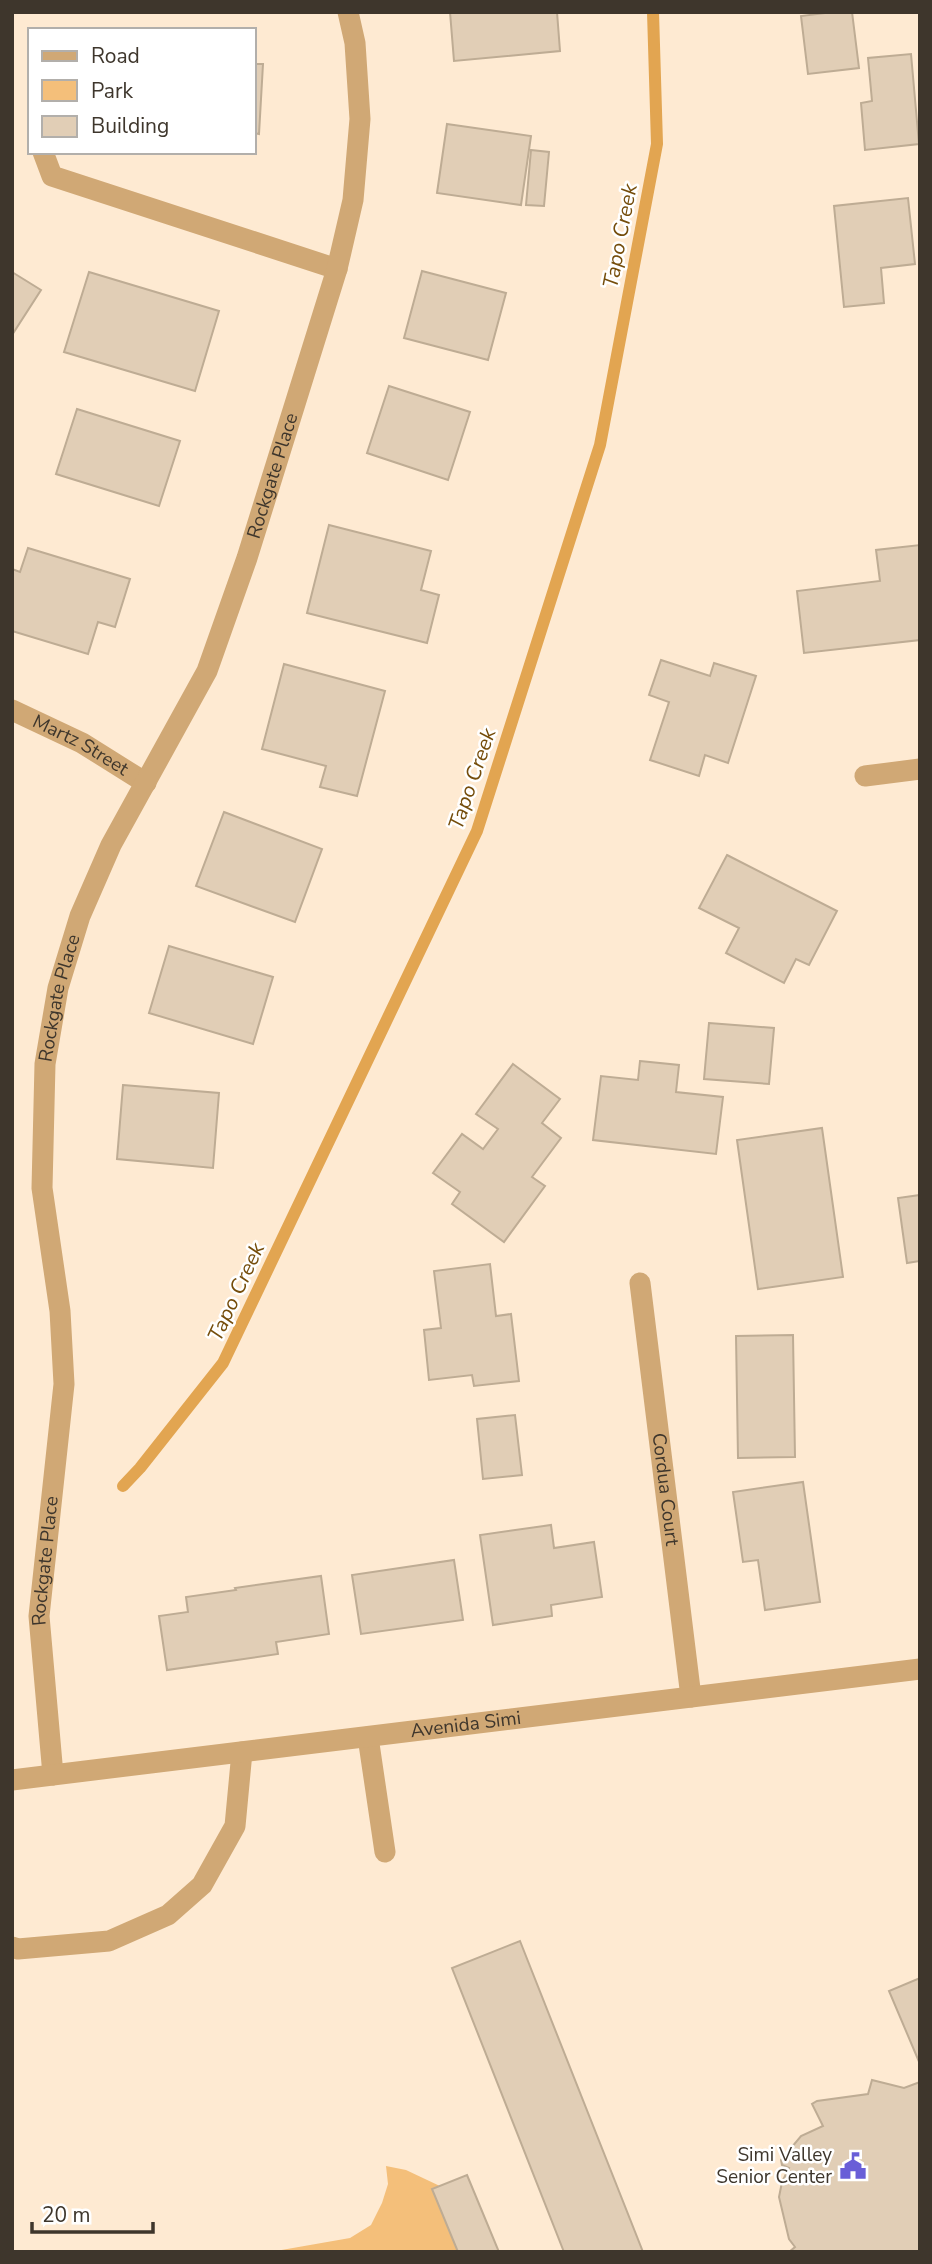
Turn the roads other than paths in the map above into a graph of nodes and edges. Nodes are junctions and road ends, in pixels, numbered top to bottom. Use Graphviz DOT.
graph roads {
  1 [pos="348,12"];
  2 [pos="44,154"];
  3 [pos="337,269"];
  4 [pos="12,710"];
  5 [pos="920,769"];
  6 [pos="864,776"];
  7 [pos="146,783"];
  8 [pos="640,1283"];
  9 [pos="920,1669"];
  10 [pos="691,1697"];
  11 [pos="368,1737"];
  12 [pos="242,1752"];
  13 [pos="53,1775"];
  14 [pos="12,1780"];
  15 [pos="385,1852"];
  16 [pos="12,1947"];
  1 -- 3 [label="street, Rockgate Place"];
  2 -- 3 [label="street"];
  3 -- 7 [label="street, Rockgate Place"];
  4 -- 7 [label="street, Martz Street"];
  5 -- 6 [label="street"];
  7 -- 13 [label="street, Rockgate Place"];
  8 -- 10 [label="street, Cordua Court"];
  9 -- 10 [label="street, Avenida Simi"];
  10 -- 11 [label="street, Avenida Simi"];
  11 -- 12 [label="street, Avenida Simi"];
  11 -- 15 [label="street"];
  12 -- 13 [label="street, Avenida Simi"];
  12 -- 16 [label="street"];
  13 -- 14 [label="street, Avenida Simi"];
}
